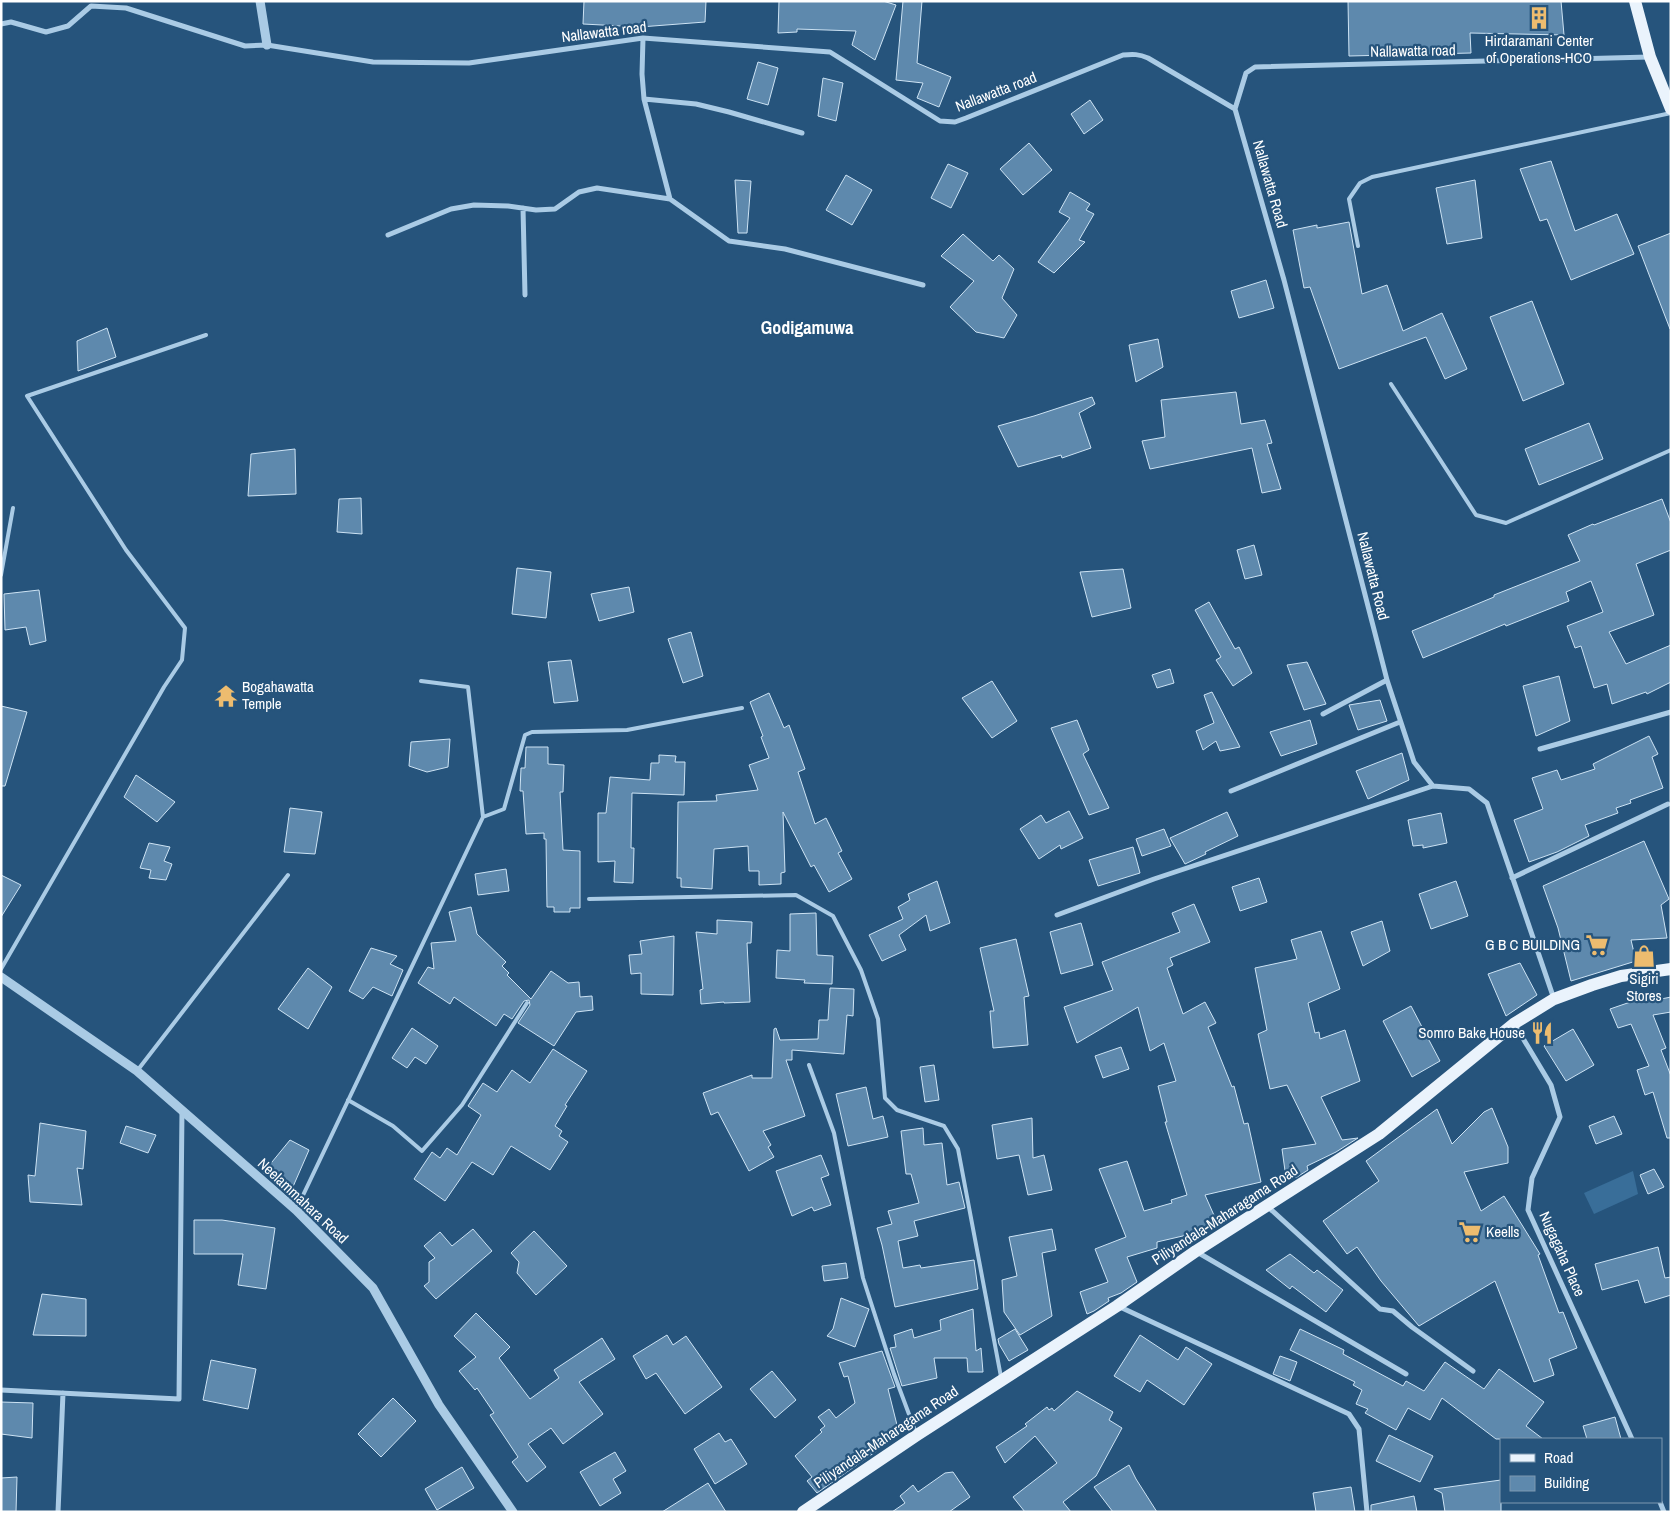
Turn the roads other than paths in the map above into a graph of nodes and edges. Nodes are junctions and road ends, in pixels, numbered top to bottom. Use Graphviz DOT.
graph roads {
  1 [pos="260,1"];
  2 [pos="1635,1"];
  3 [pos="1,24"];
  4 [pos="643,38"];
  5 [pos="267,45"];
  6 [pos="1650,57"];
  7 [pos="644,99"];
  8 [pos="1235,109"];
  9 [pos="1671,111"];
  10 [pos="802,133"];
  11 [pos="670,199"];
  12 [pos="523,208"];
  13 [pos="388,235"];
  14 [pos="1358,246"];
  15 [pos="923,284"];
  16 [pos="525,295"];
  17 [pos="206,335"];
  18 [pos="1391,384"];
  19 [pos="1671,450"];
  20 [pos="13,508"];
  21 [pos="1,575"];
  22 [pos="1387,680"];
  23 [pos="421,681"];
  24 [pos="742,708"];
  25 [pos="1671,712"];
  26 [pos="1323,714"];
  27 [pos="1400,722"];
  28 [pos="1540,749"];
  29 [pos="1433,786"];
  30 [pos="1231,791"];
  31 [pos="1668,804"];
  32 [pos="482,817"];
  33 [pos="288,875"];
  34 [pos="1512,878"];
  35 [pos="589,899"];
  36 [pos="1057,915"];
  37 [pos="1671,968"];
  38 [pos="1,969"];
  39 [pos="1,977"];
  40 [pos="1554,999"];
  41 [pos="527,1003"];
  42 [pos="1515,1023"];
  43 [pos="809,1065"];
  44 [pos="137,1071"];
  45 [pos="348,1100"];
  46 [pos="182,1110"];
  47 [pos="1267,1206"];
  48 [pos="296,1210"];
  49 [pos="1196,1251"];
  50 [pos="1117,1306"];
  51 [pos="1473,1371"];
  52 [pos="1406,1374"];
  53 [pos="1002,1380"];
  54 [pos="1,1390"];
  55 [pos="63,1393"];
  56 [pos="917,1435"];
  57 [pos="1632,1438"];
  58 [pos="812,1509"];
  59 [pos="58,1512"];
  60 [pos="513,1512"];
  61 [pos="1368,1512"];
  1 -- 5 [label="street"];
  2 -- 6 [label="main road"];
  3 -- 5 [label="street, Nallawatta road"];
  4 -- 5 [label="street, Nallawatta road"];
  4 -- 7 [label="street"];
  4 -- 8 [label="street, Nallawatta road"];
  6 -- 8 [label="street, Nallawatta road"];
  6 -- 9 [label="main road"];
  7 -- 10 [label="street"];
  7 -- 11 [label="street"];
  8 -- 22 [label="street, Nallawatta Road"];
  9 -- 14 [label="lane"];
  11 -- 12 [label="street"];
  11 -- 15 [label="street"];
  12 -- 13 [label="street"];
  12 -- 16 [label="street"];
  17 -- 38 [label="lane"];
  18 -- 19 [label="lane"];
  20 -- 21 [label="lane"];
  22 -- 26 [label="street"];
  22 -- 27 [label="street, Nallawatta Road"];
  23 -- 32 [label="lane"];
  24 -- 32 [label="lane"];
  25 -- 28 [label="street"];
  27 -- 29 [label="street, Nallawatta Road"];
  27 -- 30 [label="street"];
  29 -- 34 [label="street"];
  29 -- 36 [label="street"];
  31 -- 34 [label="street"];
  32 -- 45 [label="lane"];
  33 -- 44 [label="lane"];
  34 -- 40 [label="street"];
  35 -- 53 [label="lane"];
  37 -- 40 [label="main road, Piliyandala-Maharagama Road"];
  39 -- 44 [label="street, Neelammahara Road"];
  40 -- 42 [label="main road, Piliyandala-Maharagama Road"];
  41 -- 45 [label="lane"];
  42 -- 47 [label="main road, Piliyandala-Maharagama Road"];
  42 -- 57 [label="street, Nugagaha Place"];
  43 -- 56 [label="lane"];
  44 -- 46 [label="street, Neelammahara Road"];
  45 -- 48 [label="lane"];
  46 -- 48 [label="street, Neelammahara Road"];
  46 -- 55 [label="street"];
  47 -- 49 [label="main road, Piliyandala-Maharagama Road"];
  47 -- 51 [label="street"];
  48 -- 60 [label="street, Neelammahara Road"];
  49 -- 50 [label="main road, Piliyandala-Maharagama Road"];
  49 -- 52 [label="street"];
  50 -- 53 [label="main road, Piliyandala-Maharagama Road"];
  50 -- 61 [label="street"];
  53 -- 56 [label="main road, Piliyandala-Maharagama Road"];
  54 -- 55 [label="street"];
  55 -- 59 [label="street"];
  56 -- 58 [label="main road, Piliyandala-Maharagama Road"];
}
